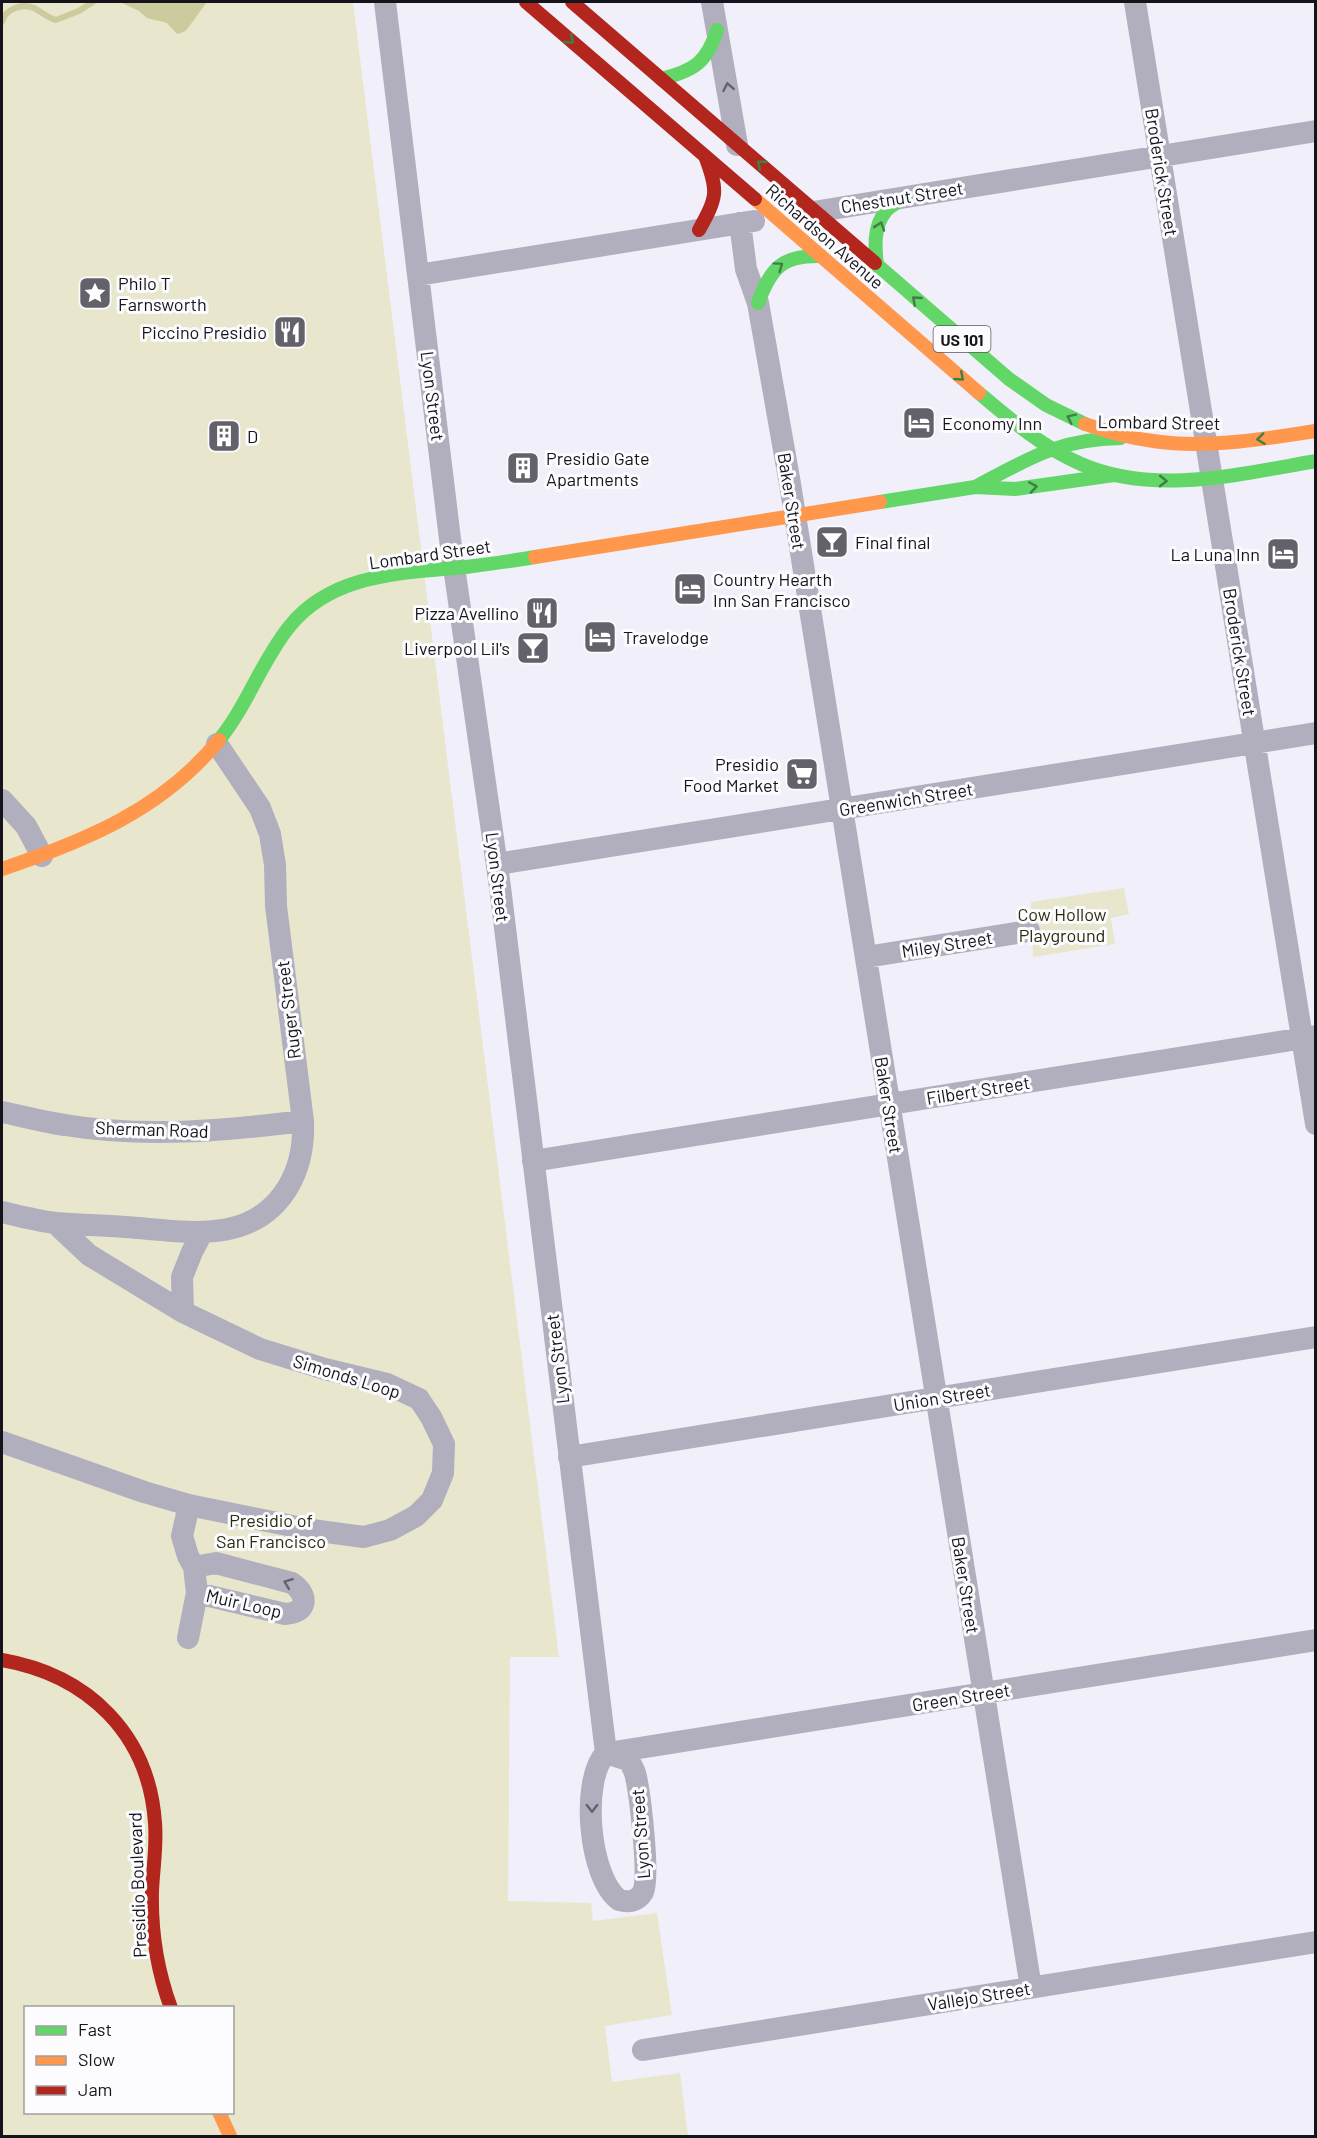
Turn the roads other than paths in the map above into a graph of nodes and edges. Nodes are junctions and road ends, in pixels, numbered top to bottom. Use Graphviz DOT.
graph roads {
  1 [pos="385,2"];
  2 [pos="526,2"];
  3 [pos="572,2"];
  4 [pos="712,2"];
  5 [pos="1135,2"];
  6 [pos="582,6"];
  7 [pos="717,30"];
  8 [pos="661,79"];
  9 [pos="1316,131"];
  10 [pos="737,145"];
  11 [pos="705,156"];
  12 [pos="1160,156"];
  13 [pos="905,197"];
  14 [pos="815,211"];
  15 [pos="776,218"];
  16 [pos="741,223"];
  17 [pos="699,230"];
  18 [pos="821,256"];
  19 [pos="877,266"];
  20 [pos="418,275"];
  21 [pos="758,303"];
  22 [pos="1316,431"];
  23 [pos="1125,439"];
  24 [pos="1206,443"];
  25 [pos="1049,448"];
  26 [pos="1316,461"];
  27 [pos="1114,475"];
  28 [pos="1212,478"];
  29 [pos="975,487"];
  30 [pos="795,515"];
  31 [pos="455,567"];
  32 [pos="1316,733"];
  33 [pos="1254,743"];
  34 [pos="217,744"];
  35 [pos="2,800"];
  36 [pos="842,809"];
  37 [pos="42,856"];
  38 [pos="497,864"];
  39 [pos="2,869"];
  40 [pos="1029,931"];
  41 [pos="866,957"];
  42 [pos="1308,1037"];
  43 [pos="889,1104"];
  44 [pos="2,1112"];
  45 [pos="303,1121"];
  46 [pos="1316,1124"];
  47 [pos="533,1161"];
  48 [pos="2,1212"];
  49 [pos="56,1223"];
  50 [pos="202,1233"];
  51 [pos="183,1312"];
  52 [pos="1316,1337"];
  53 [pos="936,1398"];
  54 [pos="2,1442"];
  55 [pos="569,1457"];
  56 [pos="189,1505"];
  57 [pos="194,1567"];
  58 [pos="197,1593"];
  59 [pos="188,1638"];
  60 [pos="1316,1640"];
  61 [pos="2,1660"];
  62 [pos="984,1693"];
  63 [pos="606,1754"];
  64 [pos="1316,1942"];
  65 [pos="1031,1988"];
  66 [pos="171,2006"];
  67 [pos="643,2050"];
  68 [pos="220,2114"];
  69 [pos="230,2136"];
  1 -- 20 [label="street, Lyon Street"];
  2 -- 11 [label="main road, Richardson Avenue / US 101, one-way"];
  3 -- 6 [label="main road, Richardson Avenue / US 101"];
  4 -- 7 [label="street"];
  5 -- 12 [label="street, Broderick Street"];
  6 -- 8 [label="main road, Richardson Avenue / US 101"];
  7 -- 8 [label="main road"];
  10 -- 7 [label="street, one-way"];
  8 -- 10 [label="main road, Richardson Avenue / US 101"];
  9 -- 12 [label="street, Chestnut Street"];
  14 -- 10 [label="main road, Richardson Avenue / US 101, one-way"];
  11 -- 15 [label="main road, Richardson Avenue / US 101"];
  11 -- 17 [label="main road"];
  12 -- 13 [label="street, Chestnut Street"];
  12 -- 24 [label="street, Broderick Street"];
  13 -- 14 [label="street, Chestnut Street"];
  19 -- 13 [label="main road, one-way"];
  14 -- 15 [label="street, Chestnut Street"];
  14 -- 19 [label="main road, Richardson Avenue / US 101"];
  15 -- 16 [label="street, Chestnut Street"];
  15 -- 18 [label="main road, Richardson Avenue / US 101"];
  16 -- 17 [label="street, Chestnut Street"];
  16 -- 21 [label="street, Baker Street"];
  17 -- 20 [label="street, Chestnut Street"];
  21 -- 18 [label="main road, one-way"];
  18 -- 25 [label="main road, Richardson Avenue / US 101, one-way"];
  23 -- 19 [label="main road, Richardson Avenue / US 101, one-way"];
  20 -- 31 [label="street, Lyon Street"];
  21 -- 30 [label="street, Baker Street"];
  22 -- 24 [label="main road, Lombard Street / US 101, one-way"];
  23 -- 24 [label="main road, Lombard Street / US 101"];
  23 -- 25 [label="main road, Lombard Street"];
  24 -- 28 [label="street, Broderick Street"];
  25 -- 27 [label="main road, Richardson Avenue / US 101"];
  25 -- 29 [label="main road, Lombard Street"];
  26 -- 28 [label="main road, Lombard Street / US 101"];
  27 -- 28 [label="main road, Lombard Street / US 101, one-way"];
  29 -- 27 [label="main road, Lombard Street, one-way"];
  28 -- 33 [label="street, Broderick Street"];
  29 -- 30 [label="main road, Lombard Street"];
  30 -- 31 [label="main road, Lombard Street"];
  30 -- 36 [label="street, Baker Street"];
  31 -- 34 [label="main road, Lombard Street"];
  31 -- 38 [label="street, Lyon Street"];
  32 -- 33 [label="street, Greenwich Street"];
  33 -- 36 [label="street, Greenwich Street"];
  33 -- 42 [label="street, Broderick Street"];
  34 -- 37 [label="main road, Lombard Street"];
  34 -- 45 [label="street, Ruger Street"];
  35 -- 37 [label="street"];
  36 -- 38 [label="street, Greenwich Street"];
  36 -- 41 [label="street, Baker Street"];
  37 -- 39 [label="main road, Lombard Street"];
  38 -- 47 [label="street, Lyon Street"];
  40 -- 41 [label="street, Miley Street"];
  41 -- 43 [label="street, Baker Street"];
  42 -- 43 [label="street, Filbert Street"];
  42 -- 46 [label="street, Broderick Street"];
  43 -- 47 [label="street, Filbert Street"];
  43 -- 53 [label="street, Baker Street"];
  44 -- 45 [label="street, Sherman Road"];
  45 -- 50 [label="street, Ruger Street"];
  47 -- 55 [label="street, Lyon Street"];
  48 -- 49 [label="street"];
  49 -- 50 [label="street, Ruger Street"];
  49 -- 51 [label="street, Simonds Loop"];
  50 -- 51 [label="street"];
  51 -- 56 [label="street, Simonds Loop"];
  52 -- 53 [label="street, Union Street"];
  53 -- 55 [label="street, Union Street"];
  53 -- 62 [label="street, Baker Street"];
  54 -- 56 [label="street, Simonds Loop"];
  55 -- 63 [label="street, Lyon Street"];
  56 -- 57 [label="street, Muir Loop"];
  57 -- 58 [label="street, Muir Loop"];
  58 -- 57 [label="street, Muir Loop, one-way"];
  58 -- 59 [label="street, Muir Loop"];
  60 -- 62 [label="street, Green Street"];
  61 -- 66 [label="main road, Presidio Boulevard"];
  62 -- 63 [label="street, Green Street"];
  62 -- 65 [label="street, Baker Street"];
  63 -- 63 [label="street, Lyon Street, one-way"];
  64 -- 65 [label="street, Vallejo Street"];
  65 -- 67 [label="street, Vallejo Street"];
  68 -- 69 [label="main road"];
}
